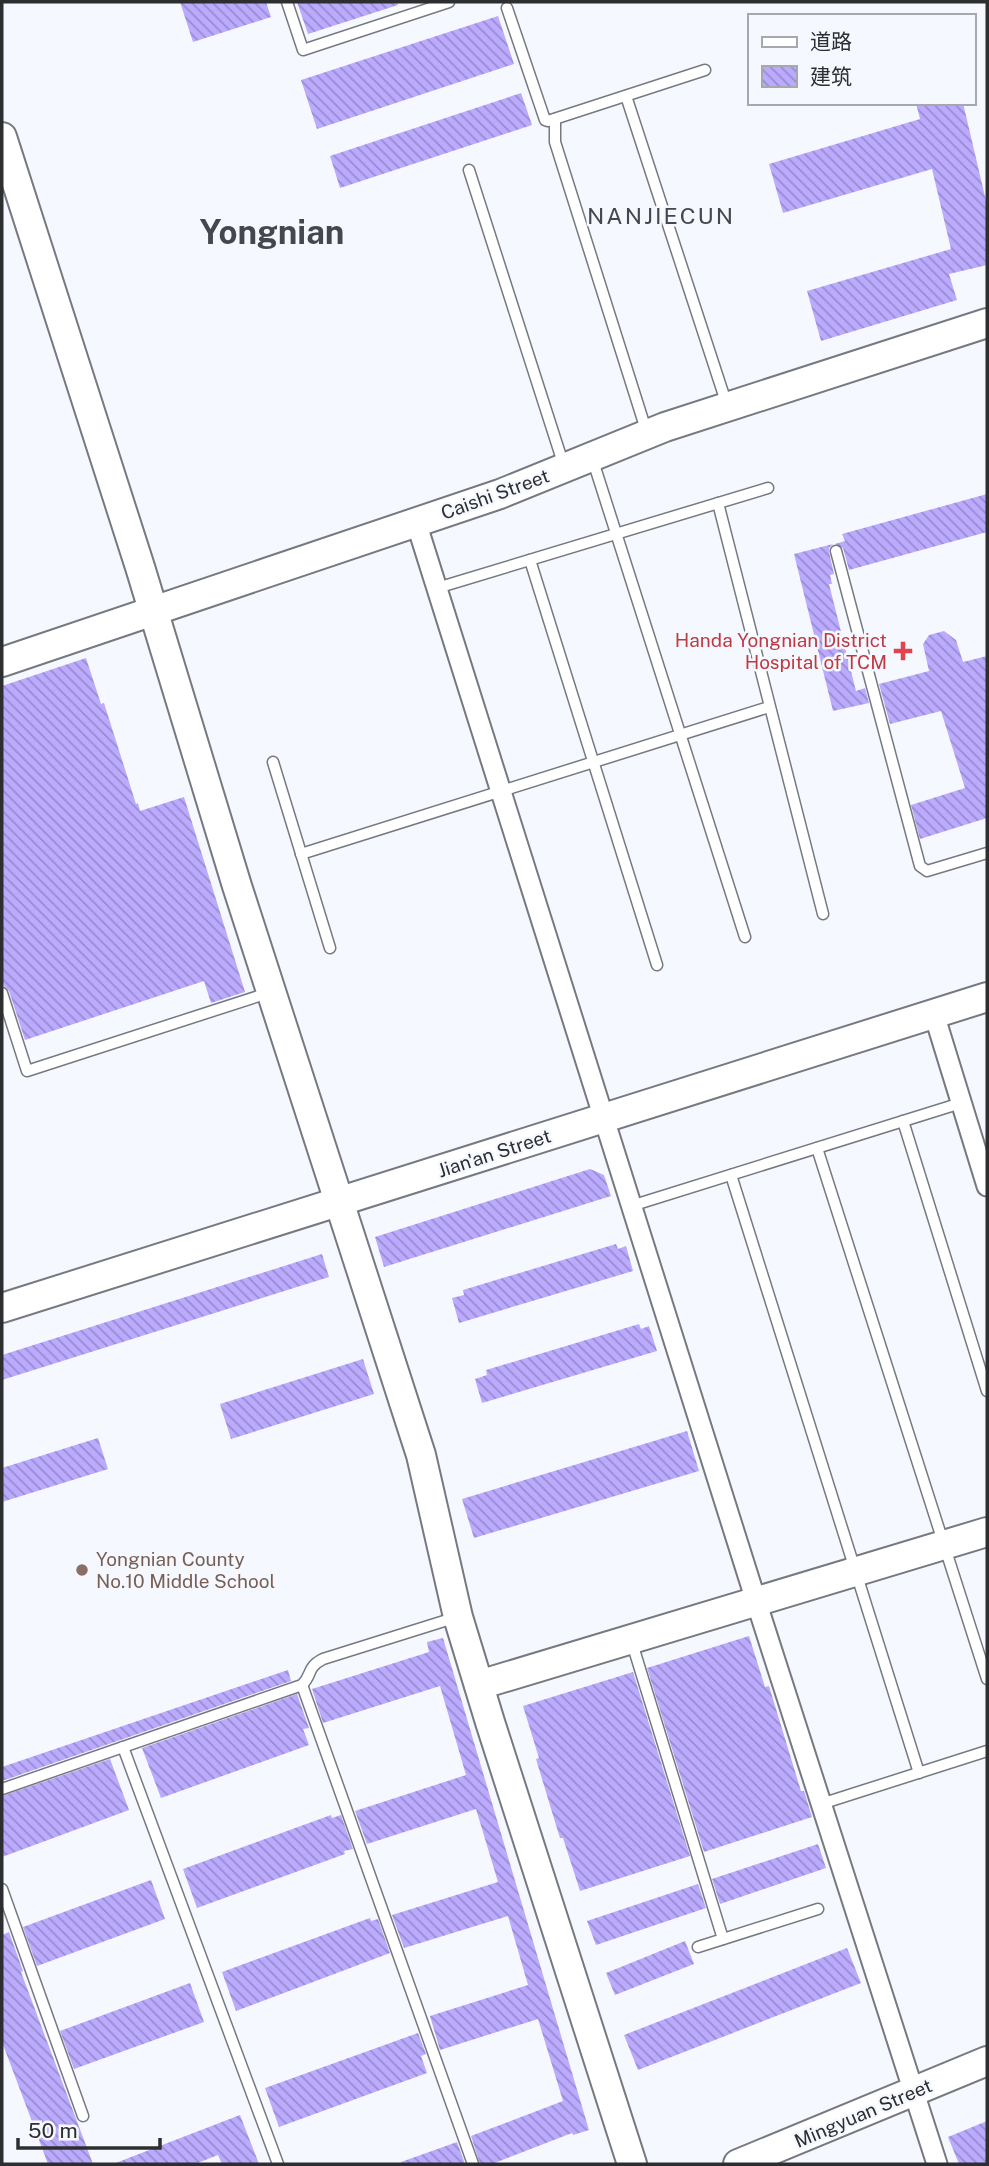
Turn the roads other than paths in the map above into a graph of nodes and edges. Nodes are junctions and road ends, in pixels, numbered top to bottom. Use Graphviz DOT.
graph roads {
  1 [pos="287,2"];
  2 [pos="449,2"];
  3 [pos="507,8"];
  4 [pos="705,70"];
  5 [pos="626,96"];
  6 [pos="555,119"];
  7 [pos="2,137"];
  8 [pos="469,170"];
  9 [pos="987,323"];
  10 [pos="727,407"];
  11 [pos="648,434"];
  12 [pos="591,457"];
  13 [pos="565,468"];
  14 [pos="768,488"];
  15 [pos="718,503"];
  16 [pos="416,522"];
  17 [pos="616,534"];
  18 [pos="836,551"];
  19 [pos="530,560"];
  20 [pos="437,588"];
  21 [pos="153,612"];
  22 [pos="2,662"];
  23 [pos="769,707"];
  24 [pos="680,735"];
  25 [pos="273,762"];
  26 [pos="593,762"];
  27 [pos="500,792"];
  28 [pos="987,853"];
  29 [pos="302,854"];
  30 [pos="823,914"];
  31 [pos="745,937"];
  32 [pos="330,948"];
  33 [pos="657,965"];
  34 [pos="271,992"];
  35 [pos="2,993"];
  36 [pos="987,997"];
  37 [pos="934,1014"];
  38 [pos="961,1103"];
  39 [pos="603,1118"];
  40 [pos="903,1121"];
  41 [pos="817,1148"];
  42 [pos="731,1175"];
  43 [pos="987,1186"];
  44 [pos="339,1202"];
  45 [pos="631,1206"];
  46 [pos="2,1308"];
  47 [pos="987,1391"];
  48 [pos="987,1532"];
  49 [pos="944,1545"];
  50 [pos="856,1572"];
  51 [pos="756,1601"];
  52 [pos="458,1616"];
  53 [pos="631,1639"];
  54 [pos="987,1679"];
  55 [pos="302,1685"];
  56 [pos="479,1685"];
  57 [pos="123,1747"];
  58 [pos="987,1751"];
  59 [pos="919,1773"];
  60 [pos="2,1789"];
  61 [pos="821,1804"];
  62 [pos="2,1889"];
  63 [pos="818,1909"];
  64 [pos="723,1939"];
  65 [pos="698,1947"];
  66 [pos="987,2061"];
  67 [pos="913,2092"];
  68 [pos="83,2116"];
  69 [pos="278,2164"];
  70 [pos="473,2164"];
  71 [pos="632,2164"];
  72 [pos="738,2164"];
  73 [pos="937,2164"];
  1 -- 2 [label="lane"];
  3 -- 6 [label="lane"];
  4 -- 5 [label="lane"];
  5 -- 6 [label="lane"];
  5 -- 10 [label="lane"];
  6 -- 11 [label="lane"];
  7 -- 21 [label="street"];
  8 -- 13 [label="lane"];
  9 -- 10 [label="street, Caishi Street"];
  10 -- 11 [label="street, Caishi Street"];
  11 -- 12 [label="street, Caishi Street"];
  12 -- 13 [label="street, Caishi Street"];
  12 -- 17 [label="lane"];
  13 -- 16 [label="street, Caishi Street"];
  14 -- 15 [label="lane"];
  15 -- 17 [label="lane"];
  15 -- 23 [label="lane"];
  16 -- 20 [label="street"];
  16 -- 21 [label="street, Caishi Street"];
  17 -- 19 [label="lane"];
  17 -- 24 [label="lane"];
  18 -- 28 [label="lane"];
  19 -- 20 [label="lane"];
  19 -- 26 [label="lane"];
  20 -- 27 [label="street"];
  21 -- 22 [label="street, Caishi Street"];
  21 -- 34 [label="street"];
  23 -- 24 [label="lane"];
  23 -- 30 [label="lane"];
  24 -- 26 [label="lane"];
  24 -- 31 [label="lane"];
  25 -- 29 [label="lane"];
  26 -- 27 [label="lane"];
  26 -- 33 [label="lane"];
  27 -- 29 [label="lane"];
  27 -- 39 [label="street"];
  29 -- 32 [label="lane"];
  34 -- 35 [label="lane"];
  34 -- 44 [label="street"];
  36 -- 37 [label="street, Jian'an Street"];
  37 -- 38 [label="street"];
  37 -- 39 [label="street, Jian'an Street"];
  38 -- 40 [label="lane"];
  38 -- 43 [label="street"];
  39 -- 44 [label="street, Jian'an Street"];
  39 -- 45 [label="street"];
  40 -- 41 [label="lane"];
  40 -- 47 [label="lane"];
  41 -- 42 [label="lane"];
  41 -- 49 [label="lane"];
  42 -- 45 [label="lane"];
  42 -- 50 [label="lane"];
  44 -- 46 [label="street, Jian'an Street"];
  44 -- 52 [label="street"];
  45 -- 51 [label="street"];
  48 -- 49 [label="street"];
  49 -- 50 [label="street"];
  49 -- 54 [label="lane"];
  50 -- 51 [label="street"];
  50 -- 59 [label="lane"];
  51 -- 53 [label="street"];
  51 -- 61 [label="street"];
  52 -- 55 [label="lane"];
  52 -- 56 [label="street"];
  53 -- 56 [label="street"];
  53 -- 64 [label="lane"];
  55 -- 57 [label="lane"];
  55 -- 70 [label="lane"];
  56 -- 71 [label="street"];
  57 -- 60 [label="lane"];
  57 -- 69 [label="lane"];
  58 -- 59 [label="lane"];
  59 -- 61 [label="lane"];
  61 -- 67 [label="street"];
  62 -- 68 [label="lane"];
  63 -- 64 [label="lane"];
  64 -- 65 [label="lane"];
  66 -- 67 [label="street, Mingyuan Street"];
  67 -- 72 [label="street, Mingyuan Street"];
  67 -- 73 [label="street"];
}
